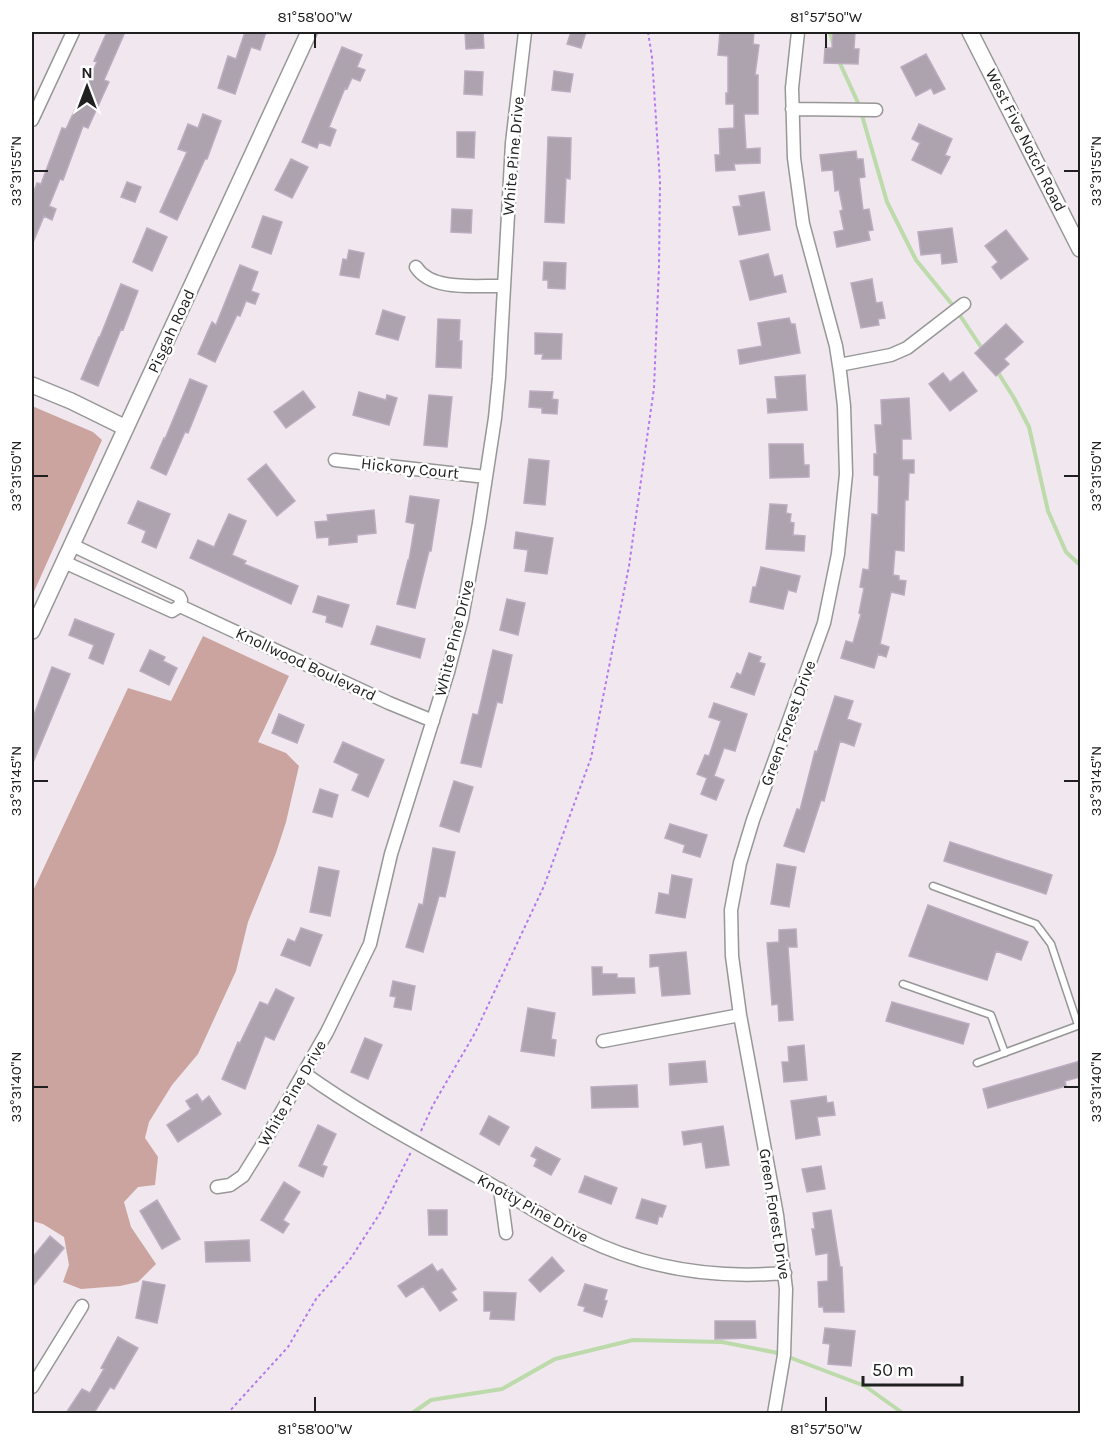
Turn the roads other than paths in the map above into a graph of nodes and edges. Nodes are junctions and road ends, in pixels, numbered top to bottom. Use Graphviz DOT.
graph roads {
  1 [pos="73,32"];
  2 [pos="309,32"];
  3 [pos="525,32"];
  4 [pos="798,32"];
  5 [pos="970,32"];
  6 [pos="792,109"];
  7 [pos="876,110"];
  8 [pos="32,120"];
  9 [pos="1080,249"];
  10 [pos="416,267"];
  11 [pos="504,286"];
  12 [pos="964,304"];
  13 [pos="839,365"];
  14 [pos="32,385"];
  15 [pos="126,428"];
  16 [pos="335,460"];
  17 [pos="486,477"];
  18 [pos="72,545"];
  19 [pos="64,562"];
  20 [pos="180,606"];
  21 [pos="32,630"];
  22 [pos="433,721"];
  23 [pos="933,886"];
  24 [pos="903,984"];
  25 [pos="740,1015"];
  26 [pos="1079,1025"];
  27 [pos="603,1041"];
  28 [pos="1005,1053"];
  29 [pos="977,1063"];
  30 [pos="304,1073"];
  31 [pos="217,1187"];
  32 [pos="500,1189"];
  33 [pos="506,1233"];
  34 [pos="785,1273"];
  35 [pos="82,1306"];
  36 [pos="32,1387"];
  37 [pos="774,1413"];
  1 -- 8 [label="street"];
  2 -- 15 [label="street, Pisgah Road"];
  3 -- 11 [label="street, White Pine Drive"];
  4 -- 6 [label="street, Green Forest Drive"];
  5 -- 9 [label="street, West Five Notch Road"];
  6 -- 7 [label="street"];
  6 -- 13 [label="street, Green Forest Drive"];
  10 -- 11 [label="street"];
  11 -- 17 [label="street, White Pine Drive"];
  12 -- 13 [label="street"];
  13 -- 25 [label="street, Green Forest Drive"];
  14 -- 15 [label="street"];
  15 -- 18 [label="street, Pisgah Road"];
  16 -- 17 [label="street, Hickory Court"];
  17 -- 22 [label="street, White Pine Drive"];
  18 -- 19 [label="street, Pisgah Road"];
  18 -- 20 [label="street, Knollwood Boulevard"];
  19 -- 20 [label="street, Knollwood Boulevard"];
  19 -- 21 [label="street, Pisgah Road"];
  20 -- 22 [label="street, Knollwood Boulevard"];
  22 -- 30 [label="street, White Pine Drive"];
  23 -- 26 [label="lane"];
  24 -- 28 [label="lane"];
  25 -- 27 [label="street"];
  25 -- 34 [label="street, Green Forest Drive"];
  26 -- 28 [label="lane"];
  28 -- 29 [label="lane"];
  30 -- 31 [label="street, White Pine Drive"];
  30 -- 32 [label="street, Knotty Pine Drive"];
  32 -- 33 [label="street"];
  32 -- 34 [label="street, Knotty Pine Drive"];
  34 -- 37 [label="street, Green Forest Drive"];
  35 -- 36 [label="street"];
}
